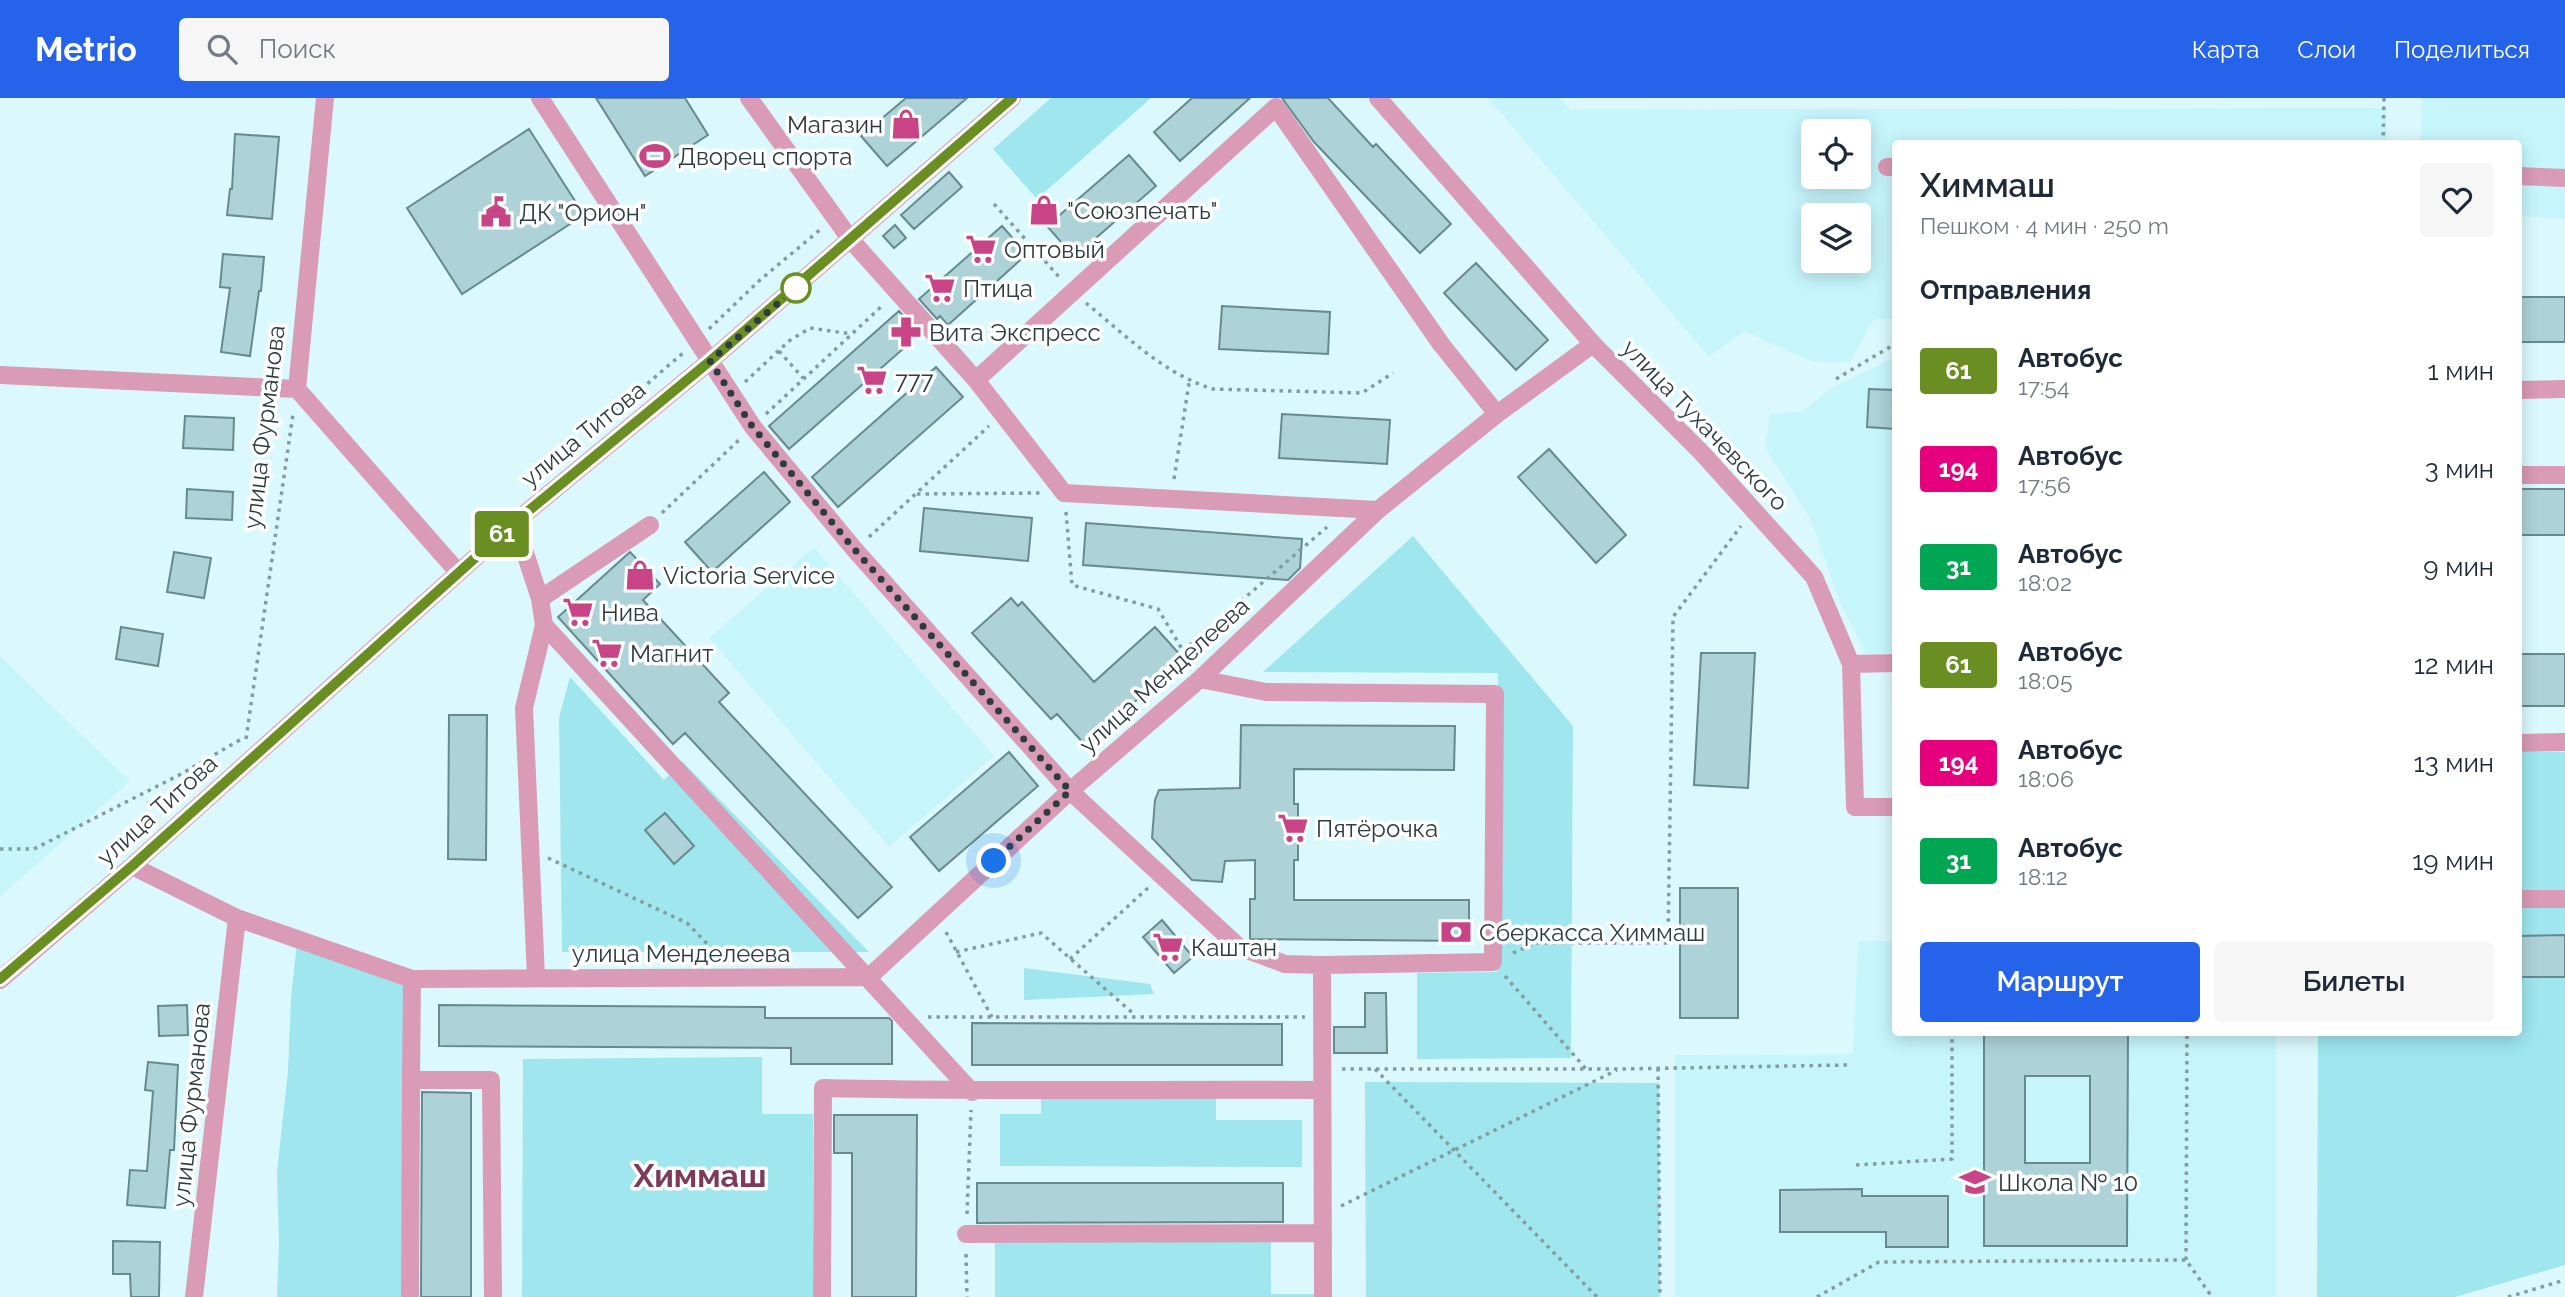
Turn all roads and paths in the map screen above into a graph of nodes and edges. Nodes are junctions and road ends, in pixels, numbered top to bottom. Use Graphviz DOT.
graph roads {
  1 [pos="325,98"];
  2 [pos="540,98"];
  3 [pos="749,98"];
  4 [pos="1012,98"];
  5 [pos="1378,98"];
  6 [pos="2384,98"];
  7 [pos="2383,140"];
  8 [pos="2522,176"];
  9 [pos="2565,178"];
  10 [pos="994,204"];
  11 [pos="835,218"];
  12 [pos="851,240"];
  13 [pos="1074,294"];
  14 [pos="852,334"];
  15 [pos="697,340"];
  16 [pos="1593,344"];
  17 [pos="1892,346"];
  18 [pos="779,351"];
  19 [pos="710,361"];
  20 [pos="1393,373"];
  21 [pos="0,375"];
  22 [pos="804,379"];
  23 [pos="1836,379"];
  24 [pos="976,380"];
  25 [pos="1189,382"];
  26 [pos="297,389"];
  27 [pos="2565,389"];
  28 [pos="2522,390"];
  29 [pos="731,394"];
  30 [pos="628,400"];
  31 [pos="1003,412"];
  32 [pos="1497,414"];
  33 [pos="2522,475"];
  34 [pos="2565,475"];
  35 [pos="1064,493"];
  36 [pos="917,494"];
  37 [pos="1171,499"];
  38 [pos="1348,509"];
  39 [pos="1378,510"];
  40 [pos="1753,510"];
  41 [pos="515,522"];
  42 [pos="650,525"];
  43 [pos="855,550"];
  44 [pos="458,572"];
  45 [pos="540,599"];
  46 [pos="544,625"];
  47 [pos="1183,651"];
  48 [pos="1892,663"];
  49 [pos="1851,664"];
  50 [pos="1200,679"];
  51 [pos="246,737"];
  52 [pos="2565,742"];
  53 [pos="2522,743"];
  54 [pos="246,762"];
  55 [pos="1070,791"];
  56 [pos="1892,807"];
  57 [pos="0,849"];
  58 [pos="530,849"];
  59 [pos="132,866"];
  60 [pos="1161,875"];
  61 [pos="2522,899"];
  62 [pos="2565,899"];
  63 [pos="936,914"];
  64 [pos="237,918"];
  65 [pos="957,952"];
  66 [pos="1070,959"];
  67 [pos="1493,962"];
  68 [pos="1322,965"];
  69 [pos="869,976"];
  70 [pos="536,977"];
  71 [pos="739,977"];
  72 [pos="0,979"];
  73 [pos="412,979"];
  74 [pos="905,1017"];
  75 [pos="992,1017"];
  76 [pos="1136,1017"];
  77 [pos="1322,1017"];
  78 [pos="1952,1036"];
  79 [pos="2187,1036"];
  80 [pos="1847,1065"];
  81 [pos="1658,1068"];
  82 [pos="1322,1069"];
  83 [pos="1375,1069"];
  84 [pos="1586,1069"];
  85 [pos="1619,1069"];
  86 [pos="411,1080"];
  87 [pos="1322,1090"];
  88 [pos="972,1091"];
  89 [pos="1454,1150"];
  90 [pos="1856,1164"];
  91 [pos="1323,1224"];
  92 [pos="966,1234"];
  93 [pos="2186,1260"];
  94 [pos="2565,1280"];
  95 [pos="194,1297"];
  96 [pos="410,1297"];
  97 [pos="493,1297"];
  98 [pos="822,1297"];
  99 [pos="967,1297"];
  100 [pos="1324,1297"];
  101 [pos="1597,1297"];
  102 [pos="1660,1297"];
  103 [pos="1817,1297"];
  104 [pos="2212,1297"];
  105 [pos="2508,1297"];
  1 -- 26 [label="street, улица Фурманова"];
  2 -- 15 [label="street"];
  3 -- 11 [label="street"];
  4 -- 12 [label="street, улица Титова"];
  5 -- 16 [label="street, улица Тухачевского"];
  6 -- 7 [label="path"];
  8 -- 9 [label="street"];
  10 -- 13 [label="path"];
  11 -- 12 [label="street"];
  11 -- 15 [label="path"];
  12 -- 19 [label="street, улица Титова"];
  12 -- 24 [label="street"];
  13 -- 24 [label="street"];
  13 -- 25 [label="path"];
  13 -- 32 [label="street"];
  14 -- 18 [label="path"];
  15 -- 19 [label="street"];
  15 -- 30 [label="path"];
  16 -- 32 [label="street, улица Менделеева"];
  16 -- 40 [label="street, улица Тухачевского"];
  17 -- 23 [label="path"];
  18 -- 22 [label="path"];
  18 -- 29 [label="path"];
  19 -- 29 [label="street"];
  19 -- 41 [label="street, улица Титова"];
  20 -- 25 [label="path"];
  21 -- 26 [label="street"];
  24 -- 31 [label="street"];
  25 -- 37 [label="path"];
  26 -- 44 [label="street"];
  26 -- 51 [label="path, улица Фурманова"];
  27 -- 28 [label="street"];
  29 -- 43 [label="street"];
  31 -- 35 [label="street"];
  31 -- 36 [label="path"];
  32 -- 39 [label="street, улица Менделеева"];
  33 -- 34 [label="street"];
  35 -- 36 [label="path"];
  35 -- 37 [label="street"];
  35 -- 47 [label="path"];
  36 -- 43 [label="path"];
  37 -- 38 [label="street"];
  38 -- 39 [label="street"];
  38 -- 47 [label="path"];
  39 -- 50 [label="street, улица Менделеева"];
  40 -- 49 [label="street, улица Тухачевского"];
  40 -- 67 [label="path"];
  41 -- 44 [label="street, улица Титова"];
  41 -- 45 [label="street"];
  42 -- 45 [label="street"];
  43 -- 55 [label="street"];
  44 -- 54 [label="street, улица Титова"];
  45 -- 46 [label="street"];
  46 -- 58 [label="street"];
  46 -- 69 [label="street"];
  47 -- 50 [label="path"];
  48 -- 49 [label="street"];
  49 -- 56 [label="street, улица Тухачевского"];
  50 -- 55 [label="street, улица Менделеева"];
  50 -- 67 [label="street"];
  51 -- 54 [label="path, улица Фурманова"];
  51 -- 57 [label="path"];
  52 -- 53 [label="street"];
  54 -- 59 [label="street, улица Титова"];
  55 -- 60 [label="street"];
  55 -- 63 [label="street, улица Менделеева"];
  58 -- 70 [label="street"];
  58 -- 71 [label="path"];
  59 -- 64 [label="street, улица Менделеева"];
  59 -- 72 [label="street, улица Титова"];
  60 -- 66 [label="path"];
  60 -- 68 [label="street"];
  61 -- 62 [label="street"];
  63 -- 65 [label="path"];
  63 -- 69 [label="street, улица Менделеева"];
  64 -- 73 [label="street, улица Менделеева"];
  64 -- 95 [label="street, улица Фурманова"];
  65 -- 66 [label="path"];
  65 -- 75 [label="path"];
  66 -- 76 [label="path"];
  67 -- 68 [label="street"];
  67 -- 84 [label="path"];
  68 -- 77 [label="street"];
  69 -- 71 [label="street, улица Менделеева"];
  69 -- 74 [label="street"];
  70 -- 71 [label="street, улица Менделеева"];
  70 -- 73 [label="street, улица Менделеева"];
  73 -- 86 [label="street"];
  74 -- 75 [label="path"];
  74 -- 88 [label="street"];
  75 -- 76 [label="path"];
  76 -- 77 [label="path"];
  77 -- 82 [label="street"];
  78 -- 90 [label="path"];
  79 -- 93 [label="path"];
  80 -- 81 [label="path"];
  81 -- 85 [label="path"];
  81 -- 102 [label="path"];
  82 -- 83 [label="path"];
  82 -- 87 [label="street"];
  83 -- 84 [label="path"];
  83 -- 89 [label="path"];
  84 -- 85 [label="path"];
  85 -- 89 [label="path"];
  86 -- 96 [label="street"];
  86 -- 97 [label="street"];
  87 -- 88 [label="street"];
  87 -- 91 [label="street"];
  88 -- 92 [label="path"];
  88 -- 98 [label="street"];
  89 -- 91 [label="path"];
  89 -- 101 [label="path"];
  91 -- 92 [label="street"];
  91 -- 100 [label="street"];
  92 -- 99 [label="path"];
  93 -- 103 [label="path"];
  93 -- 104 [label="path"];
  94 -- 105 [label="path"];
}
